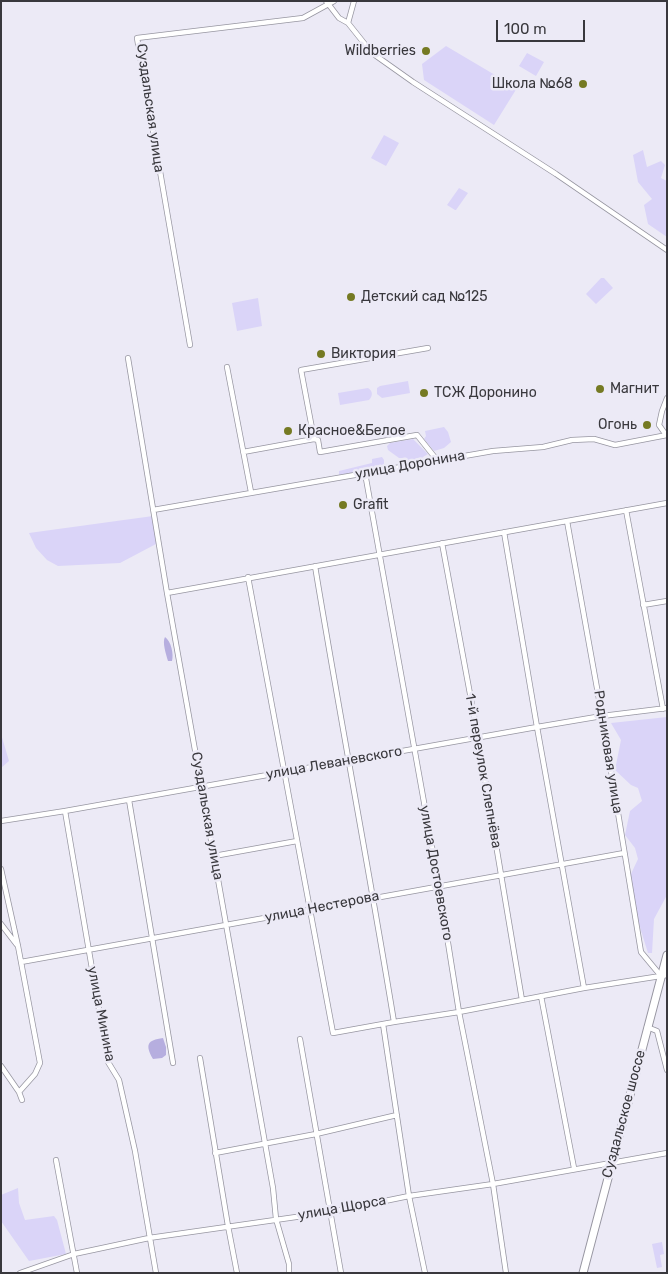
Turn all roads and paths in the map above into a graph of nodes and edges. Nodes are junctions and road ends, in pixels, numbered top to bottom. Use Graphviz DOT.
graph roads {
  1 [pos="354,1"];
  2 [pos="330,2"];
  3 [pos="348,23"];
  4 [pos="667,250"];
  5 [pos="190,345"];
  6 [pos="428,348"];
  7 [pos="128,358"];
  8 [pos="227,366"];
  9 [pos="667,398"];
  10 [pos="666,435"];
  11 [pos="314,439"];
  12 [pos="243,452"];
  13 [pos="437,460"];
  14 [pos="365,473"];
  15 [pos="251,492"];
  16 [pos="667,503"];
  17 [pos="154,510"];
  18 [pos="626,510"];
  19 [pos="567,521"];
  20 [pos="504,532"];
  21 [pos="442,543"];
  22 [pos="380,555"];
  23 [pos="315,566"];
  24 [pos="248,577"];
  25 [pos="168,593"];
  26 [pos="667,601"];
  27 [pos="643,605"];
  28 [pos="665,709"];
  29 [pos="602,716"];
  30 [pos="537,727"];
  31 [pos="478,738"];
  32 [pos="414,749"];
  33 [pos="348,760"];
  34 [pos="284,772"];
  35 [pos="202,786"];
  36 [pos="129,800"];
  37 [pos="65,812"];
  38 [pos="1,821"];
  39 [pos="297,841"];
  40 [pos="624,853"];
  41 [pos="214,856"];
  42 [pos="562,864"];
  43 [pos="1,869"];
  44 [pos="501,875"];
  45 [pos="439,886"];
  46 [pos="374,898"];
  47 [pos="310,909"];
  48 [pos="1,924"];
  49 [pos="226,926"];
  50 [pos="152,939"];
  51 [pos="18,946"];
  52 [pos="89,950"];
  53 [pos="667,955"];
  54 [pos="21,962"];
  55 [pos="664,976"];
  56 [pos="584,988"];
  57 [pos="541,996"];
  58 [pos="522,1000"];
  59 [pos="459,1012"];
  60 [pos="394,1022"];
  61 [pos="383,1024"];
  62 [pos="647,1027"];
  63 [pos="300,1039"];
  64 [pos="200,1058"];
  65 [pos="173,1062"];
  66 [pos="1,1066"];
  67 [pos="667,1070"];
  68 [pos="20,1092"];
  69 [pos="22,1100"];
  70 [pos="397,1115"];
  71 [pos="316,1134"];
  72 [pos="264,1144"];
  73 [pos="215,1153"];
  74 [pos="667,1153"];
  75 [pos="56,1160"];
  76 [pos="611,1163"];
  77 [pos="574,1168"];
  78 [pos="492,1184"];
  79 [pos="409,1196"];
  80 [pos="331,1212"];
  81 [pos="276,1219"];
  82 [pos="228,1226"];
  83 [pos="150,1238"];
  84 [pos="74,1254"];
  85 [pos="20,1273"];
  86 [pos="77,1273"];
  87 [pos="156,1273"];
  88 [pos="237,1273"];
  89 [pos="289,1273"];
  90 [pos="341,1273"];
  91 [pos="424,1273"];
  92 [pos="506,1273"];
  93 [pos="583,1273"];
  1 -- 3 [label="street"];
  2 -- 3 [label="street"];
  2 -- 5 [label="street, Суздальская улица"];
  3 -- 4 [label="street"];
  6 -- 11 [label="street"];
  7 -- 17 [label="street, Суздальская улица"];
  8 -- 12 [label="street"];
  9 -- 10 [label="street"];
  10 -- 13 [label="street, улица Доронина"];
  11 -- 12 [label="street"];
  11 -- 13 [label="street"];
  12 -- 15 [label="street"];
  13 -- 14 [label="street, улица Доронина"];
  14 -- 15 [label="street, улица Доронина"];
  14 -- 22 [label="street, улица Достоевского"];
  15 -- 17 [label="street, улица Доронина"];
  16 -- 18 [label="street"];
  17 -- 25 [label="street, Суздальская улица"];
  18 -- 19 [label="street"];
  18 -- 27 [label="street"];
  19 -- 20 [label="street"];
  19 -- 29 [label="street, Родниковая улица"];
  20 -- 21 [label="street"];
  20 -- 30 [label="street"];
  21 -- 22 [label="street"];
  21 -- 31 [label="street, 1-й переулок Слепнёва"];
  22 -- 23 [label="street"];
  22 -- 32 [label="street, улица Достоевского"];
  23 -- 24 [label="street"];
  23 -- 33 [label="street"];
  24 -- 25 [label="street"];
  24 -- 34 [label="street"];
  25 -- 35 [label="street, Суздальская улица"];
  26 -- 27 [label="street"];
  27 -- 28 [label="street"];
  28 -- 29 [label="street, улица Леваневского"];
  29 -- 30 [label="street, улица Леваневского"];
  29 -- 40 [label="street, Родниковая улица"];
  30 -- 31 [label="street, улица Леваневского"];
  30 -- 42 [label="street"];
  31 -- 32 [label="street, улица Леваневского"];
  31 -- 44 [label="street, 1-й переулок Слепнёва"];
  32 -- 33 [label="street, улица Леваневского"];
  32 -- 45 [label="street, улица Достоевского"];
  33 -- 34 [label="street, улица Леваневского"];
  33 -- 46 [label="street"];
  34 -- 35 [label="street, улица Леваневского"];
  34 -- 39 [label="street"];
  35 -- 36 [label="street, улица Леваневского"];
  35 -- 41 [label="street, Суздальская улица"];
  36 -- 37 [label="street, улица Леваневского"];
  36 -- 50 [label="street"];
  37 -- 38 [label="street, улица Леваневского"];
  37 -- 52 [label="street, улица Минина"];
  39 -- 41 [label="street"];
  39 -- 47 [label="street"];
  40 -- 42 [label="street, улица Нестерова"];
  40 -- 55 [label="street, Родниковая улица"];
  41 -- 49 [label="street, Суздальская улица"];
  42 -- 44 [label="street, улица Нестерова"];
  42 -- 56 [label="street"];
  43 -- 51 [label="street"];
  44 -- 45 [label="street, улица Нестерова"];
  44 -- 58 [label="street, 1-й переулок Слепнёва"];
  45 -- 46 [label="street, улица Нестерова"];
  45 -- 59 [label="street, улица Достоевского"];
  46 -- 47 [label="street, улица Нестерова"];
  46 -- 60 [label="street"];
  47 -- 49 [label="street, улица Нестерова"];
  47 -- 61 [label="street"];
  48 -- 51 [label="street"];
  49 -- 50 [label="street, улица Нестерова"];
  49 -- 72 [label="street, Суздальская улица"];
  50 -- 52 [label="street, улица Нестерова"];
  50 -- 65 [label="street"];
  51 -- 54 [label="street"];
  52 -- 54 [label="street, улица Нестерова"];
  52 -- 83 [label="street, улица Минина"];
  53 -- 55 [label="main road, Суздальское шоссе"];
  54 -- 68 [label="street"];
  55 -- 56 [label="street"];
  55 -- 62 [label="main road, Суздальское шоссе"];
  56 -- 57 [label="street"];
  57 -- 58 [label="street"];
  57 -- 77 [label="street"];
  58 -- 59 [label="street"];
  59 -- 60 [label="street"];
  59 -- 78 [label="street, улица Достоевского"];
  60 -- 61 [label="street"];
  61 -- 70 [label="street"];
  62 -- 67 [label="street"];
  62 -- 76 [label="main road, Суздальское шоссе"];
  63 -- 71 [label="street"];
  64 -- 73 [label="street"];
  66 -- 68 [label="street"];
  68 -- 69 [label="street"];
  70 -- 71 [label="street"];
  70 -- 79 [label="street"];
  71 -- 72 [label="street"];
  71 -- 80 [label="street"];
  72 -- 73 [label="street"];
  72 -- 81 [label="street, Суздальская улица"];
  73 -- 82 [label="street"];
  74 -- 76 [label="street, улица Щорса"];
  75 -- 84 [label="street"];
  76 -- 77 [label="street, улица Щорса"];
  76 -- 93 [label="main road, Суздальское шоссе"];
  77 -- 78 [label="street, улица Щорса"];
  78 -- 79 [label="street, улица Щорса"];
  78 -- 92 [label="street, улица Достоевского"];
  79 -- 80 [label="street, улица Щорса"];
  79 -- 91 [label="street"];
  80 -- 81 [label="street, улица Щорса"];
  80 -- 90 [label="street"];
  81 -- 82 [label="street, улица Щорса"];
  81 -- 89 [label="street, Суздальская улица"];
  82 -- 83 [label="street, улица Щорса"];
  82 -- 88 [label="street"];
  83 -- 84 [label="street, улица Щорса"];
  83 -- 87 [label="street, улица Минина"];
  84 -- 85 [label="street, улица Щорса"];
  84 -- 86 [label="street"];
}
